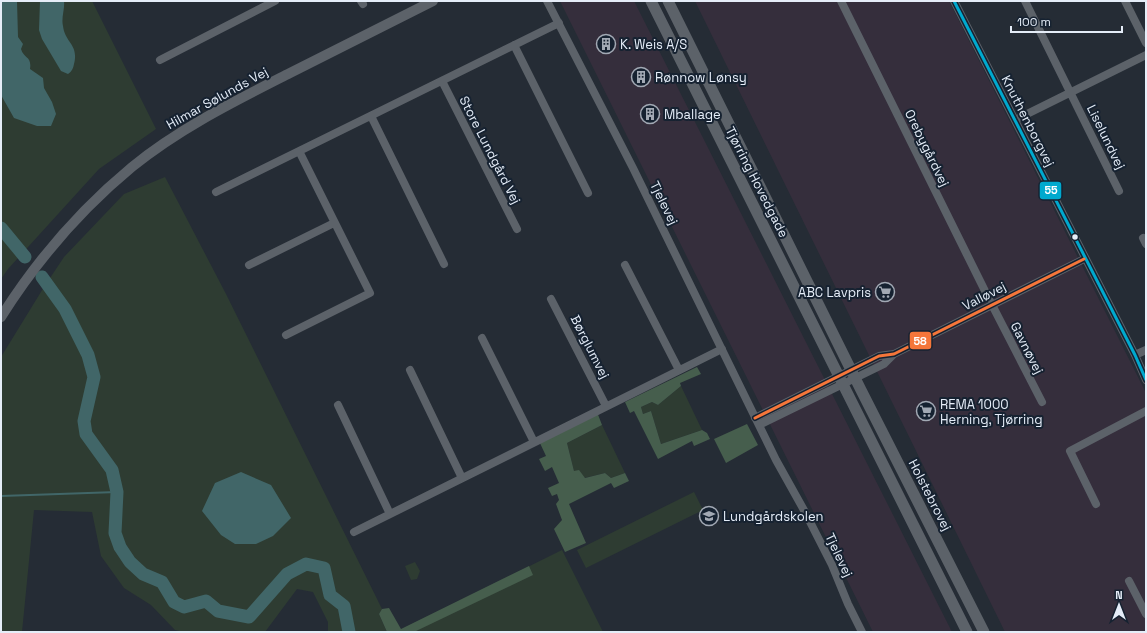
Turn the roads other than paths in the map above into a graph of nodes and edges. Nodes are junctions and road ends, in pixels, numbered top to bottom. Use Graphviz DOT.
graph roads {
  1 [pos="275,1"];
  2 [pos="433,1"];
  3 [pos="547,1"];
  4 [pos="651,1"];
  5 [pos="668,1"];
  6 [pos="841,1"];
  7 [pos="954,1"];
  8 [pos="1025,1"];
  9 [pos="1125,1"];
  10 [pos="558,23"];
  11 [pos="1146,43"];
  12 [pos="514,45"];
  13 [pos="1146,55"];
  14 [pos="160,60"];
  15 [pos="442,81"];
  16 [pos="1070,93"];
  17 [pos="371,116"];
  18 [pos="1015,120"];
  19 [pos="299,151"];
  20 [pos="1119,191"];
  21 [pos="216,192"];
  22 [pos="588,193"];
  23 [pos="334,223"];
  24 [pos="517,229"];
  25 [pos="1084,259"];
  26 [pos="444,264"];
  27 [pos="249,265"];
  28 [pos="625,265"];
  29 [pos="551,299"];
  30 [pos="992,305"];
  31 [pos="1,317"];
  32 [pos="286,335"];
  33 [pos="482,338"];
  34 [pos="722,349"];
  35 [pos="1146,350"];
  36 [pos="1135,356"];
  37 [pos="410,370"];
  38 [pos="679,370"];
  39 [pos="854,374"];
  40 [pos="841,380"];
  41 [pos="1146,380"];
  42 [pos="1042,402"];
  43 [pos="338,405"];
  44 [pos="606,406"];
  45 [pos="1146,411"];
  46 [pos="755,418"];
  47 [pos="759,425"];
  48 [pos="534,442"];
  49 [pos="462,478"];
  50 [pos="1096,504"];
  51 [pos="390,514"];
  52 [pos="354,532"];
  53 [pos="1129,581"];
  54 [pos="1146,614"];
  55 [pos="862,632"];
  56 [pos="967,632"];
  57 [pos="984,632"];
  1 -- 14 [label="street"];
  2 -- 31 [label="street, Hilmar Sølunds Vej"];
  3 -- 10 [label="street, Tjelevej"];
  4 -- 40 [label="main road, Tjørring Hovedgade"];
  5 -- 39 [label="main road, Tjørring Hovedgade"];
  6 -- 30 [label="street, Orebygårdvej"];
  7 -- 18 [label="street, Knuthenborgvej"];
  8 -- 16 [label="street, Liselundvej"];
  9 -- 11 [label="street"];
  10 -- 12 [label="street"];
  10 -- 34 [label="street, Tjelevej"];
  12 -- 15 [label="street"];
  12 -- 22 [label="street"];
  13 -- 16 [label="street"];
  15 -- 17 [label="street"];
  15 -- 24 [label="street, Store Lundgård Vej"];
  16 -- 18 [label="street"];
  16 -- 20 [label="street, Liselundvej"];
  17 -- 19 [label="street"];
  17 -- 26 [label="street"];
  18 -- 25 [label="street, Knuthenborgvej"];
  19 -- 21 [label="street"];
  19 -- 23 [label="street"];
  23 -- 27 [label="street"];
  23 -- 32 [label="street"];
  25 -- 30 [label="street, Valløvej"];
  25 -- 36 [label="street, Knuthenborgvej"];
  28 -- 38 [label="street"];
  29 -- 44 [label="street, Børglumvej"];
  30 -- 39 [label="street, Valløvej"];
  30 -- 42 [label="street, Gavnøvej"];
  33 -- 48 [label="street"];
  34 -- 38 [label="street"];
  34 -- 46 [label="street, Tjelevej"];
  35 -- 36 [label="street"];
  36 -- 41 [label="street, Knuthenborgvej"];
  37 -- 49 [label="street"];
  38 -- 44 [label="street"];
  39 -- 40 [label="street"];
  39 -- 57 [label="main road, Holstebrovej"];
  40 -- 46 [label="street"];
  40 -- 47 [label="street"];
  40 -- 56 [label="main road"];
  43 -- 51 [label="street"];
  44 -- 48 [label="street"];
  45 -- 50 [label="street"];
  46 -- 47 [label="street, Tjelevej"];
  47 -- 55 [label="street, Tjelevej"];
  48 -- 49 [label="street"];
  49 -- 51 [label="street"];
  51 -- 52 [label="street"];
  53 -- 54 [label="street"];
}
